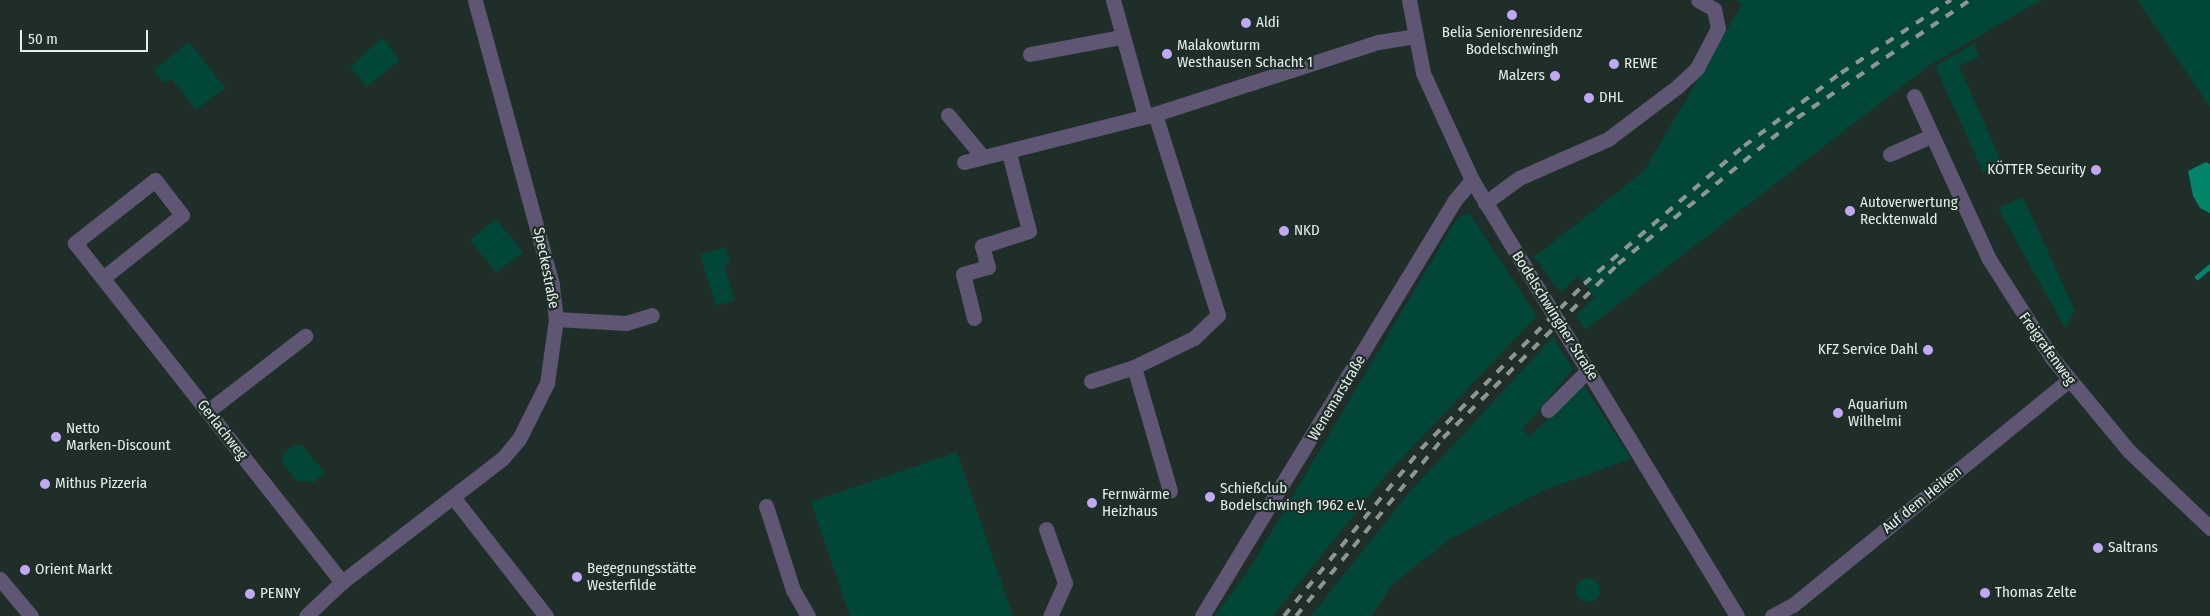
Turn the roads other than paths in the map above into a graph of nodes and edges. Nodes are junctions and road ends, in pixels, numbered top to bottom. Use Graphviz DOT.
graph roads {
  1 [pos="475,0"];
  2 [pos="1113,0"];
  3 [pos="1409,0"];
  4 [pos="1698,0"];
  5 [pos="1414,36"];
  6 [pos="1121,37"];
  7 [pos="1030,54"];
  8 [pos="1914,96"];
  9 [pos="1150,114"];
  10 [pos="948,115"];
  11 [pos="1931,136"];
  12 [pos="1009,153"];
  13 [pos="1890,154"];
  14 [pos="983,157"];
  15 [pos="964,162"];
  16 [pos="1472,180"];
  17 [pos="1485,203"];
  18 [pos="103,278"];
  19 [pos="652,315"];
  20 [pos="974,318"];
  21 [pos="556,319"];
  22 [pos="305,336"];
  23 [pos="1134,366"];
  24 [pos="1588,370"];
  25 [pos="2069,380"];
  26 [pos="1092,381"];
  27 [pos="1548,410"];
  28 [pos="208,411"];
  29 [pos="1170,491"];
  30 [pos="454,497"];
  31 [pos="766,506"];
  32 [pos="2210,528"];
  33 [pos="1046,529"];
  34 [pos="0,578"];
  35 [pos="342,582"];
  36 [pos="31,616"];
  37 [pos="306,616"];
  38 [pos="546,616"];
  39 [pos="808,616"];
  40 [pos="1050,616"];
  41 [pos="1202,616"];
  42 [pos="1737,616"];
  43 [pos="1772,616"];
  1 -- 21 [label="street, Speckestraße"];
  2 -- 6 [label="street"];
  3 -- 5 [label="street, Bodelschwingher Straße"];
  4 -- 17 [label="street"];
  5 -- 9 [label="street"];
  5 -- 16 [label="street, Bodelschwingher Straße"];
  6 -- 7 [label="street"];
  6 -- 9 [label="street"];
  8 -- 11 [label="street, Freigrafenweg"];
  9 -- 12 [label="street"];
  9 -- 23 [label="street"];
  10 -- 14 [label="street"];
  11 -- 13 [label="street"];
  11 -- 25 [label="street, Freigrafenweg"];
  12 -- 14 [label="street"];
  12 -- 20 [label="street"];
  14 -- 15 [label="street"];
  16 -- 17 [label="street, Bodelschwingher Straße"];
  16 -- 41 [label="street, Wenemarstraße"];
  17 -- 24 [label="street, Bodelschwingher Straße"];
  18 -- 18 [label="street, Gerlachweg"];
  18 -- 28 [label="street, Gerlachweg"];
  19 -- 21 [label="street"];
  21 -- 30 [label="street, Speckestraße"];
  22 -- 28 [label="street"];
  23 -- 26 [label="street"];
  23 -- 29 [label="street"];
  24 -- 27 [label="street"];
  24 -- 42 [label="street, Bodelschwingher Straße"];
  25 -- 32 [label="street, Freigrafenweg"];
  25 -- 43 [label="street, Auf dem Heiken"];
  28 -- 35 [label="street, Gerlachweg"];
  30 -- 35 [label="street, Speckestraße"];
  30 -- 38 [label="street"];
  31 -- 39 [label="street"];
  33 -- 40 [label="street"];
  34 -- 36 [label="street"];
  35 -- 37 [label="street, Speckestraße"];
}
